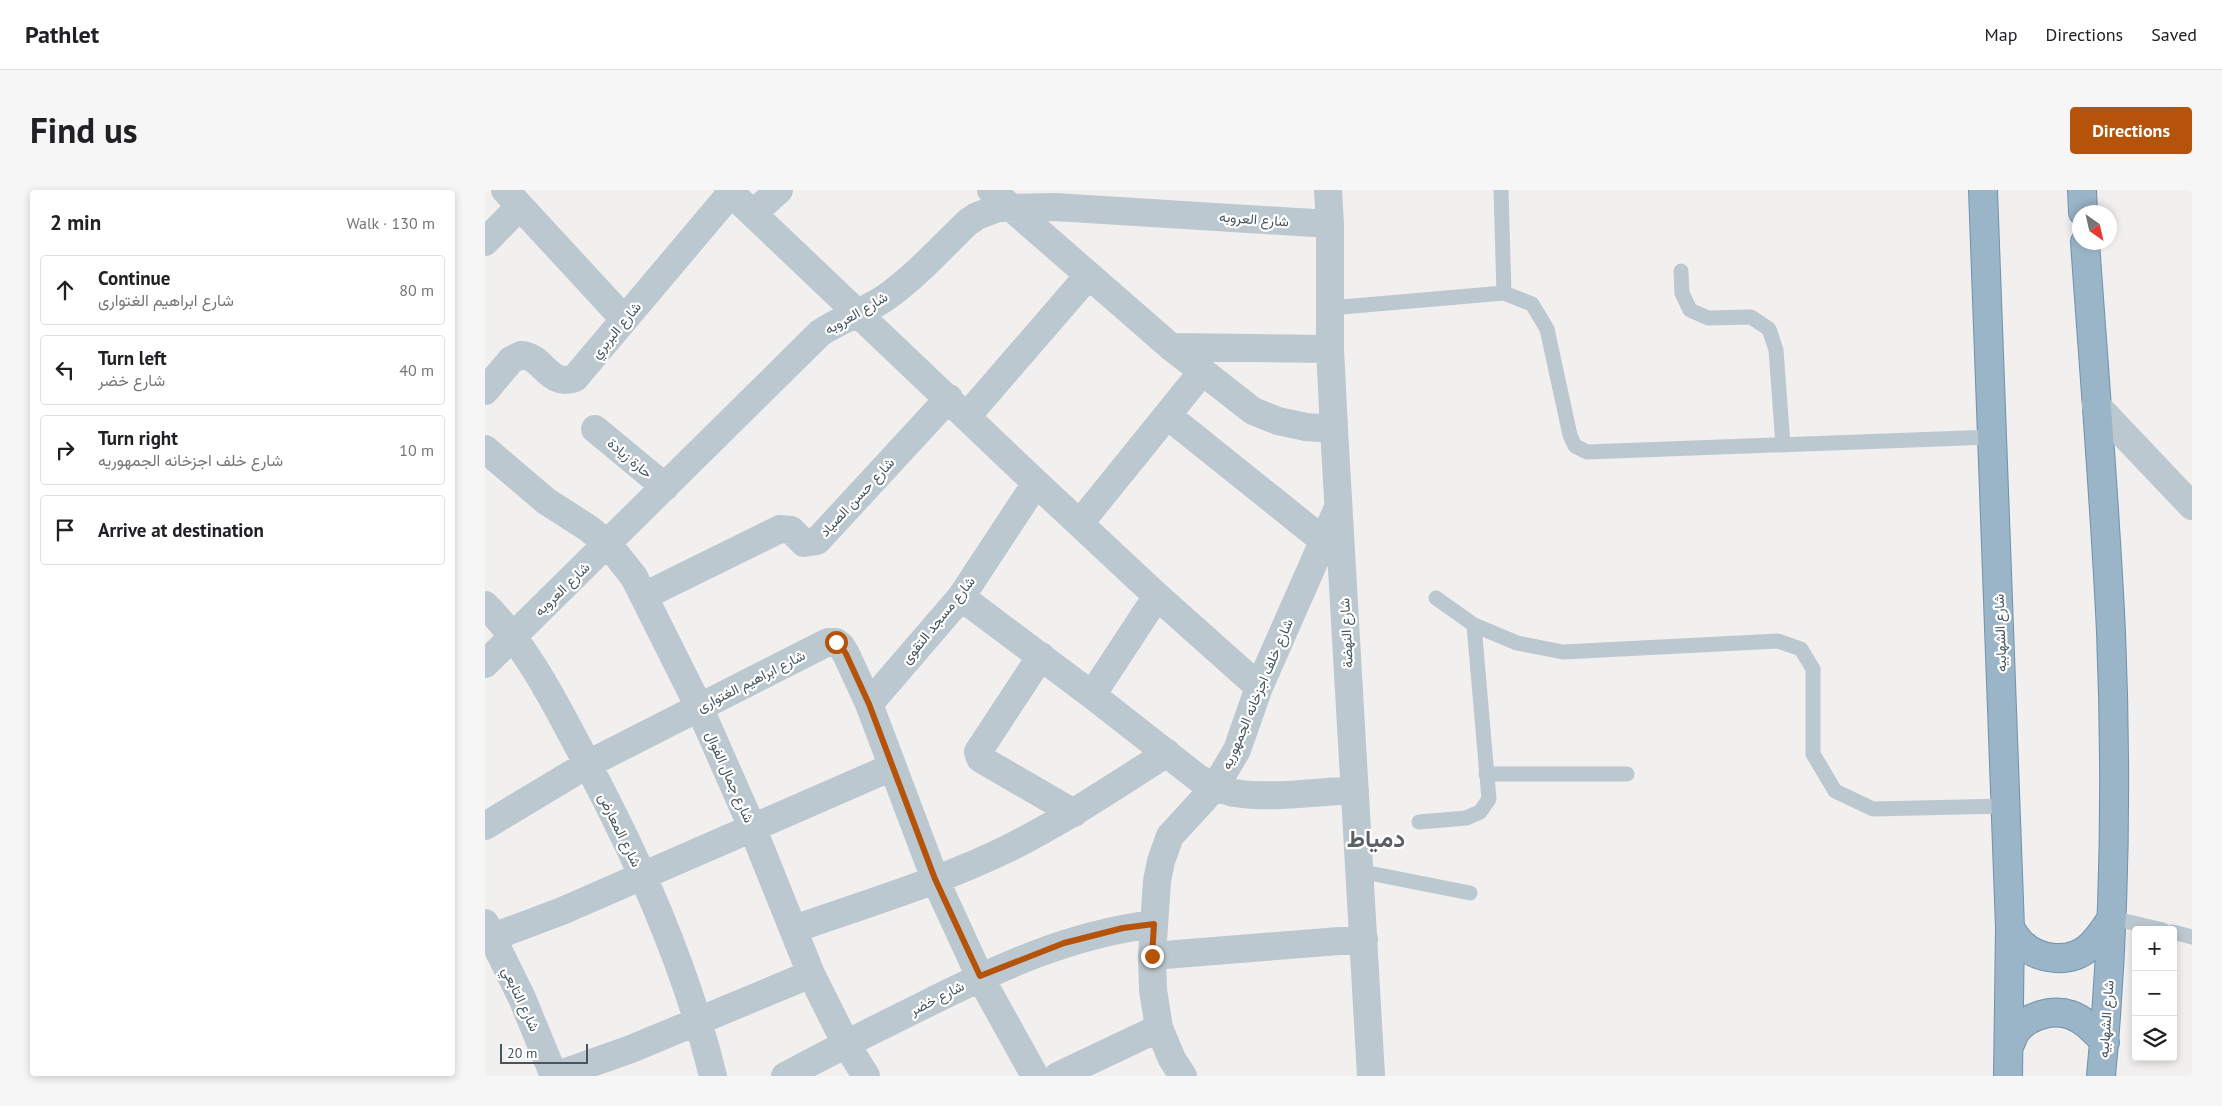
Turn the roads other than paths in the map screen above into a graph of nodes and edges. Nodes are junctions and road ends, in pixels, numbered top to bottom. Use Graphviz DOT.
graph roads {
  1 [pos="779,190"];
  2 [pos="1328,190"];
  3 [pos="1501,190"];
  4 [pos="1983,190"];
  5 [pos="2082,190"];
  6 [pos="729,192"];
  7 [pos="512,198"];
  8 [pos="1000,198"];
  9 [pos="2083,205"];
  10 [pos="753,214"];
  11 [pos="1330,224"];
  12 [pos="485,242"];
  13 [pos="2086,250"];
  14 [pos="1681,271"];
  15 [pos="1088,276"];
  16 [pos="1504,294"];
  17 [pos="1330,308"];
  18 [pos="857,314"];
  19 [pos="624,320"];
  20 [pos="1171,347"];
  21 [pos="1330,349"];
  22 [pos="1202,372"];
  23 [pos="485,391"];
  24 [pos="2096,405"];
  25 [pos="958,407"];
  26 [pos="1168,416"];
  27 [pos="595,429"];
  28 [pos="1334,429"];
  29 [pos="1992,437"];
  30 [pos="1783,445"];
  31 [pos="485,448"];
  32 [pos="1036,483"];
  33 [pos="665,487"];
  34 [pos="1339,504"];
  35 [pos="2192,506"];
  36 [pos="1080,523"];
  37 [pos="1323,541"];
  38 [pos="608,544"];
  39 [pos="643,596"];
  40 [pos="1157,596"];
  41 [pos="961,597"];
  42 [pos="1436,598"];
  43 [pos="485,605"];
  44 [pos="1474,625"];
  45 [pos="513,636"];
  46 [pos="1041,656"];
  47 [pos="485,664"];
  48 [pos="1259,686"];
  49 [pos="1092,694"];
  50 [pos="869,704"];
  51 [pos="699,706"];
  52 [pos="1167,753"];
  53 [pos="588,764"];
  54 [pos="892,767"];
  55 [pos="1487,774"];
  56 [pos="1627,774"];
  57 [pos="1215,787"];
  58 [pos="1355,790"];
  59 [pos="2006,806"];
  60 [pos="1074,813"];
  61 [pos="1419,822"];
  62 [pos="485,826"];
  63 [pos="752,827"];
  64 [pos="1359,871"];
  65 [pos="642,875"];
  66 [pos="935,879"];
  67 [pos="1470,893"];
  68 [pos="2112,918"];
  69 [pos="1154,924"];
  70 [pos="2146,926"];
  71 [pos="2010,928"];
  72 [pos="794,929"];
  73 [pos="2177,933"];
  74 [pos="487,934"];
  75 [pos="2192,937"];
  76 [pos="1364,939"];
  77 [pos="1152,956"];
  78 [pos="811,974"];
  79 [pos="980,976"];
  80 [pos="698,1020"];
  81 [pos="1159,1028"];
  82 [pos="2105,1042"];
  83 [pos="846,1044"];
  84 [pos="2009,1046"];
  85 [pos="555,1076"];
  86 [pos="713,1076"];
  87 [pos="785,1076"];
  88 [pos="866,1076"];
  89 [pos="1035,1076"];
  90 [pos="1058,1076"];
  91 [pos="1183,1076"];
  92 [pos="1371,1076"];
  93 [pos="2008,1076"];
  94 [pos="2101,1076"];
  1 -- 10 [label="street"];
  2 -- 11 [label="street, شارع النهضة"];
  3 -- 16 [label="lane"];
  4 -- 29 [label="highway, شارع الشهابيه"];
  5 -- 9 [label="highway"];
  6 -- 10 [label="street"];
  6 -- 19 [label="street, شارع البربري"];
  7 -- 12 [label="street"];
  7 -- 19 [label="street"];
  8 -- 11 [label="street, شارع العروبه"];
  8 -- 15 [label="street"];
  8 -- 18 [label="street, شارع العروبه"];
  10 -- 18 [label="street"];
  11 -- 17 [label="street, شارع النهضة"];
  13 -- 24 [label="highway, شارع الشهابيه"];
  14 -- 30 [label="lane"];
  15 -- 20 [label="street"];
  15 -- 25 [label="street"];
  16 -- 17 [label="lane"];
  16 -- 30 [label="lane"];
  17 -- 21 [label="street, شارع النهضة"];
  18 -- 25 [label="street"];
  18 -- 33 [label="street, شارع العروبه"];
  19 -- 23 [label="street, شارع البربري"];
  20 -- 21 [label="street"];
  20 -- 22 [label="street"];
  21 -- 28 [label="street, شارع النهضة"];
  22 -- 26 [label="street"];
  22 -- 28 [label="street"];
  24 -- 35 [label="street"];
  24 -- 68 [label="highway, شارع الشهابيه"];
  25 -- 32 [label="street"];
  25 -- 39 [label="street, شارع حسن الصياد"];
  26 -- 36 [label="street"];
  26 -- 37 [label="street"];
  27 -- 33 [label="street, حارة زيادة"];
  28 -- 34 [label="street, شارع النهضة"];
  29 -- 30 [label="lane"];
  29 -- 59 [label="highway, شارع الشهابيه"];
  31 -- 38 [label="street, شارع جمال الفوال"];
  32 -- 36 [label="street"];
  32 -- 41 [label="street, شارع مسجد التقوى"];
  33 -- 38 [label="street, شارع العروبه"];
  34 -- 37 [label="street, شارع خلف اجزخانه الجمهوريه"];
  34 -- 58 [label="street, شارع النهضة"];
  36 -- 40 [label="street"];
  37 -- 48 [label="street, شارع خلف اجزخانه الجمهوريه"];
  38 -- 39 [label="street, شارع جمال الفوال"];
  38 -- 45 [label="street, شارع العروبه"];
  39 -- 51 [label="street, شارع جمال الفوال"];
  40 -- 48 [label="street"];
  40 -- 49 [label="street"];
  41 -- 46 [label="street"];
  41 -- 50 [label="street, شارع مسجد التقوى"];
  42 -- 44 [label="lane"];
  43 -- 45 [label="street, شارع المعارض"];
  44 -- 55 [label="lane"];
  44 -- 59 [label="lane"];
  45 -- 47 [label="street, شارع العروبه"];
  45 -- 53 [label="street, شارع المعارض"];
  46 -- 49 [label="street"];
  46 -- 60 [label="street"];
  48 -- 57 [label="street, شارع خلف اجزخانه الجمهوريه"];
  49 -- 52 [label="street"];
  50 -- 51 [label="street, شارع ابراهيم الغتوارى"];
  50 -- 54 [label="street, شارع ابراهيم الغتوارى"];
  51 -- 53 [label="street, شارع ابراهيم الغتوارى"];
  51 -- 63 [label="street, شارع جمال الفوال"];
  52 -- 57 [label="street"];
  52 -- 60 [label="street"];
  53 -- 62 [label="street, شارع ابراهيم الغتوارى"];
  53 -- 65 [label="street, شارع المعارض"];
  54 -- 63 [label="street"];
  54 -- 66 [label="street, شارع ابراهيم الغتوارى"];
  55 -- 56 [label="lane"];
  55 -- 61 [label="lane"];
  57 -- 58 [label="street"];
  57 -- 69 [label="street, شارع خلف اجزخانه الجمهوريه"];
  58 -- 64 [label="street, شارع النهضة"];
  59 -- 71 [label="highway, شارع الشهابيه"];
  60 -- 66 [label="street"];
  63 -- 65 [label="street"];
  63 -- 72 [label="street, شارع جمال الفوال"];
  64 -- 67 [label="lane"];
  64 -- 76 [label="street, شارع النهضة"];
  65 -- 74 [label="street"];
  65 -- 80 [label="street, شارع المعارض"];
  66 -- 72 [label="street"];
  66 -- 79 [label="street, شارع ابراهيم الغتوارى"];
  68 -- 70 [label="lane"];
  68 -- 71 [label="highway"];
  68 -- 82 [label="highway, شارع الشهابيه"];
  69 -- 77 [label="street, شارع خلف اجزخانه الجمهوريه"];
  69 -- 79 [label="street, شارع خضر"];
  71 -- 84 [label="highway, شارع الشهابيه"];
  72 -- 78 [label="street, شارع جمال الفوال"];
  73 -- 75 [label="lane"];
  74 -- 85 [label="street, شارع التابعي"];
  76 -- 77 [label="street"];
  76 -- 92 [label="street, شارع النهضة"];
  77 -- 81 [label="street, شارع خلف اجزخانه الجمهوريه"];
  78 -- 80 [label="street"];
  78 -- 83 [label="street, شارع جمال الفوال"];
  79 -- 83 [label="street, شارع خضر"];
  79 -- 89 [label="street, شارع ابراهيم الغتوارى"];
  80 -- 85 [label="street"];
  80 -- 86 [label="street, شارع المعارض"];
  81 -- 90 [label="street"];
  81 -- 91 [label="street, شارع خلف اجزخانه الجمهوريه"];
  82 -- 84 [label="highway"];
  82 -- 94 [label="highway, شارع الشهابيه"];
  83 -- 87 [label="street, شارع خضر"];
  83 -- 88 [label="street, شارع جمال الفوال"];
  84 -- 93 [label="highway, شارع الشهابيه"];
}
